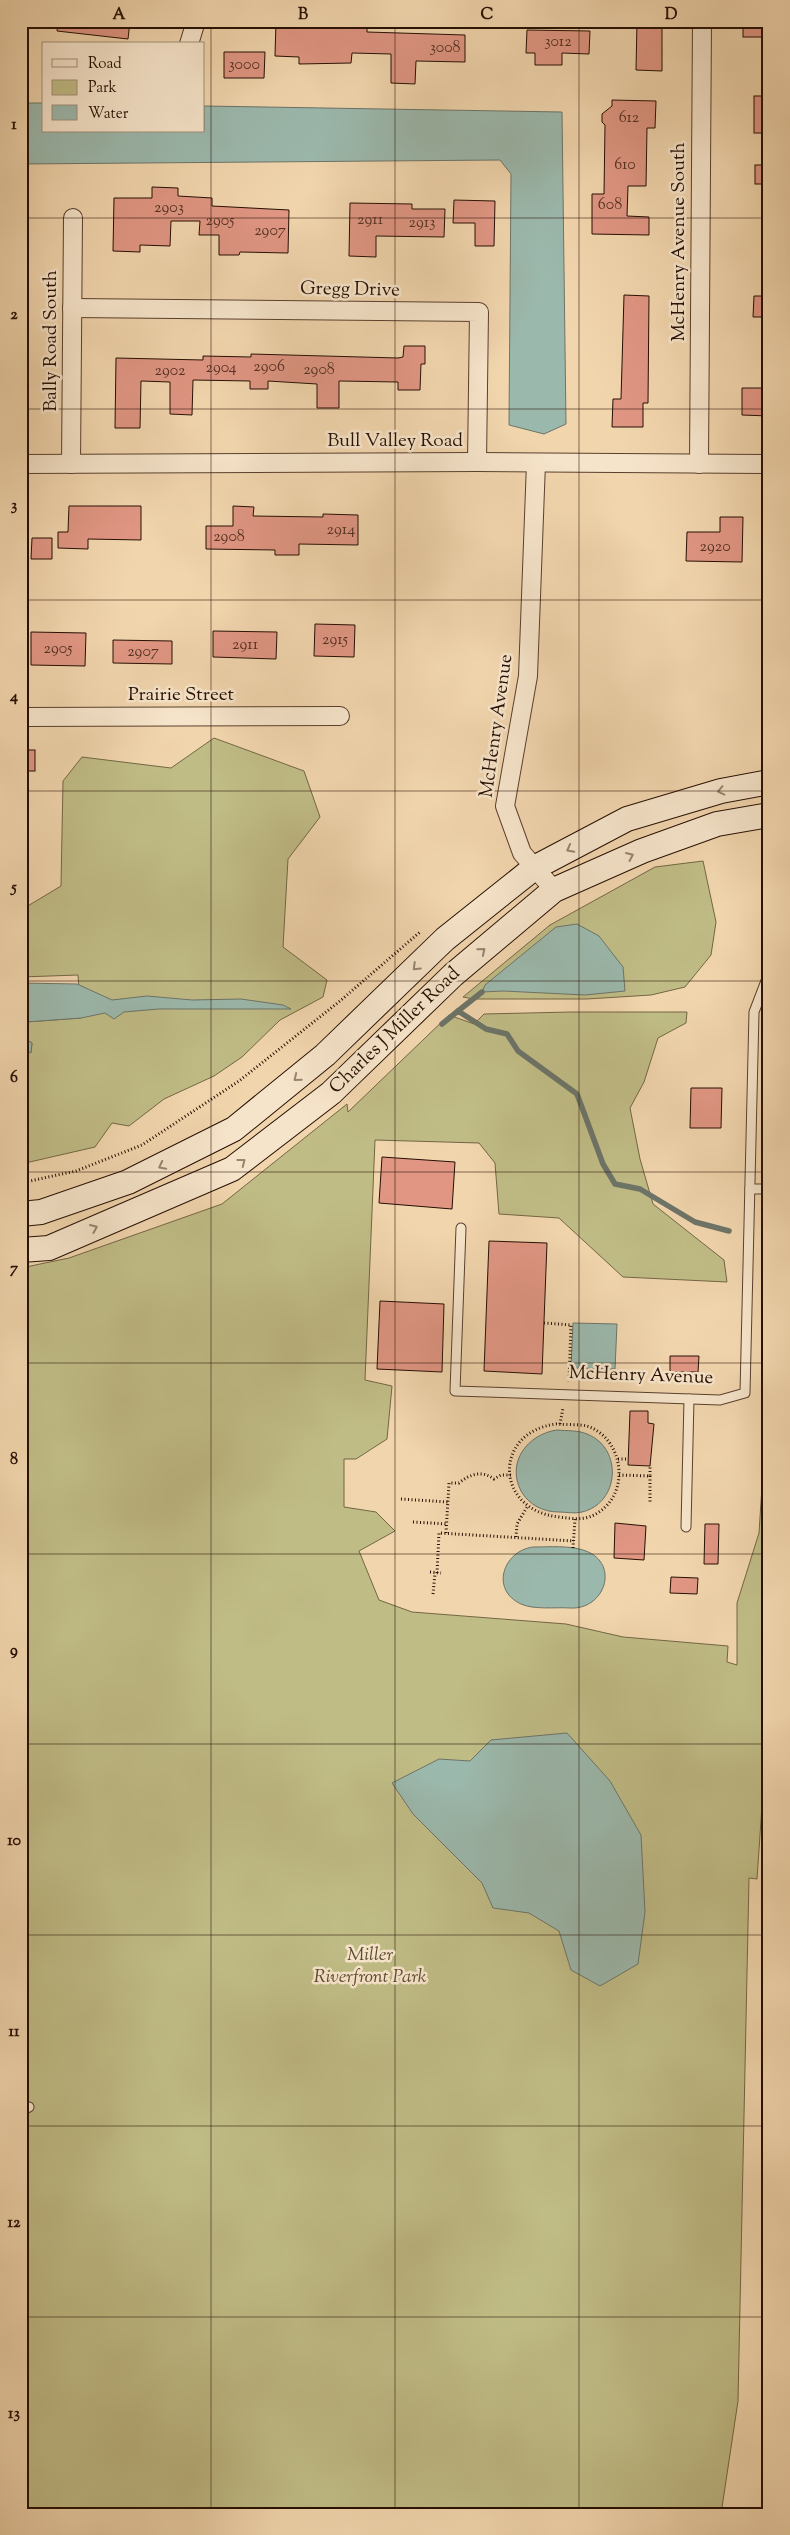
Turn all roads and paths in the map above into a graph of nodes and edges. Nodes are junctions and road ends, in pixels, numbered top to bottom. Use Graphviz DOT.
graph roads {
  1 [pos="196,21"];
  2 [pos="702,21"];
  3 [pos="190,42"];
  4 [pos="73,218"];
  5 [pos="72,308"];
  6 [pos="477,462"];
  7 [pos="536,463"];
  8 [pos="21,464"];
  9 [pos="71,464"];
  10 [pos="699,464"];
  11 [pos="769,464"];
  12 [pos="340,716"];
  13 [pos="21,717"];
  14 [pos="769,782"];
  15 [pos="769,815"];
  16 [pos="534,868"];
  17 [pos="554,890"];
  18 [pos="769,973"];
  19 [pos="750,1189"];
  20 [pos="769,1189"];
  21 [pos="21,1214"];
  22 [pos="461,1228"];
  23 [pos="21,1250"];
  24 [pos="544,1323"];
  25 [pos="568,1387"];
  26 [pos="689,1399"];
  27 [pos="618,1459"];
  28 [pos="628,1459"];
  29 [pos="650,1466"];
  30 [pos="510,1475"];
  31 [pos="619,1475"];
  32 [pos="650,1476"];
  33 [pos="401,1499"];
  34 [pos="448,1502"];
  35 [pos="650,1502"];
  36 [pos="527,1507"];
  37 [pos="575,1519"];
  38 [pos="413,1522"];
  39 [pos="447,1524"];
  40 [pos="686,1527"];
  41 [pos="446,1533"];
  42 [pos="516,1537"];
  43 [pos="574,1541"];
  44 [pos="573,1548"];
  45 [pos="430,1572"];
  46 [pos="437,1573"];
  47 [pos="434,1594"];
  1 -- 3 [label="street"];
  2 -- 10 [label="street, McHenry Avenue South"];
  4 -- 5 [label="street, Bally Road South"];
  5 -- 6 [label="street, Gregg Drive"];
  5 -- 9 [label="street, Bally Road South"];
  6 -- 7 [label="street, Bull Valley Road"];
  6 -- 9 [label="street, Bull Valley Road"];
  7 -- 10 [label="street, Bull Valley Road"];
  7 -- 16 [label="street, McHenry Avenue"];
  8 -- 9 [label="street, Bull Valley Road"];
  10 -- 11 [label="street, Bull Valley Road"];
  12 -- 13 [label="street, Prairie Street"];
  14 -- 16 [label="street, Charles J Miller Road, one-way"];
  17 -- 15 [label="street, Charles J Miller Road, one-way"];
  16 -- 17 [label="street, McHenry Avenue"];
  16 -- 21 [label="street, Charles J Miller Road, one-way"];
  23 -- 17 [label="street, Charles J Miller Road, one-way"];
  18 -- 19 [label="lane, McHenry Avenue"];
  19 -- 20 [label="lane"];
  19 -- 26 [label="lane, McHenry Avenue"];
  22 -- 26 [label="lane, McHenry Avenue"];
  24 -- 25 [label="path"];
  26 -- 40 [label="lane"];
  27 -- 28 [label="path"];
  27 -- 30 [label="path"];
  27 -- 31 [label="path"];
  29 -- 32 [label="path"];
  30 -- 34 [label="path"];
  30 -- 36 [label="path"];
  31 -- 32 [label="path"];
  31 -- 37 [label="path"];
  32 -- 35 [label="path"];
  33 -- 34 [label="path"];
  34 -- 39 [label="path"];
  36 -- 37 [label="path"];
  36 -- 42 [label="path"];
  37 -- 43 [label="path"];
  38 -- 39 [label="path"];
  39 -- 41 [label="path"];
  41 -- 42 [label="path"];
  41 -- 46 [label="path"];
  42 -- 43 [label="path"];
  43 -- 44 [label="path"];
  45 -- 46 [label="path"];
  46 -- 47 [label="path"];
}
